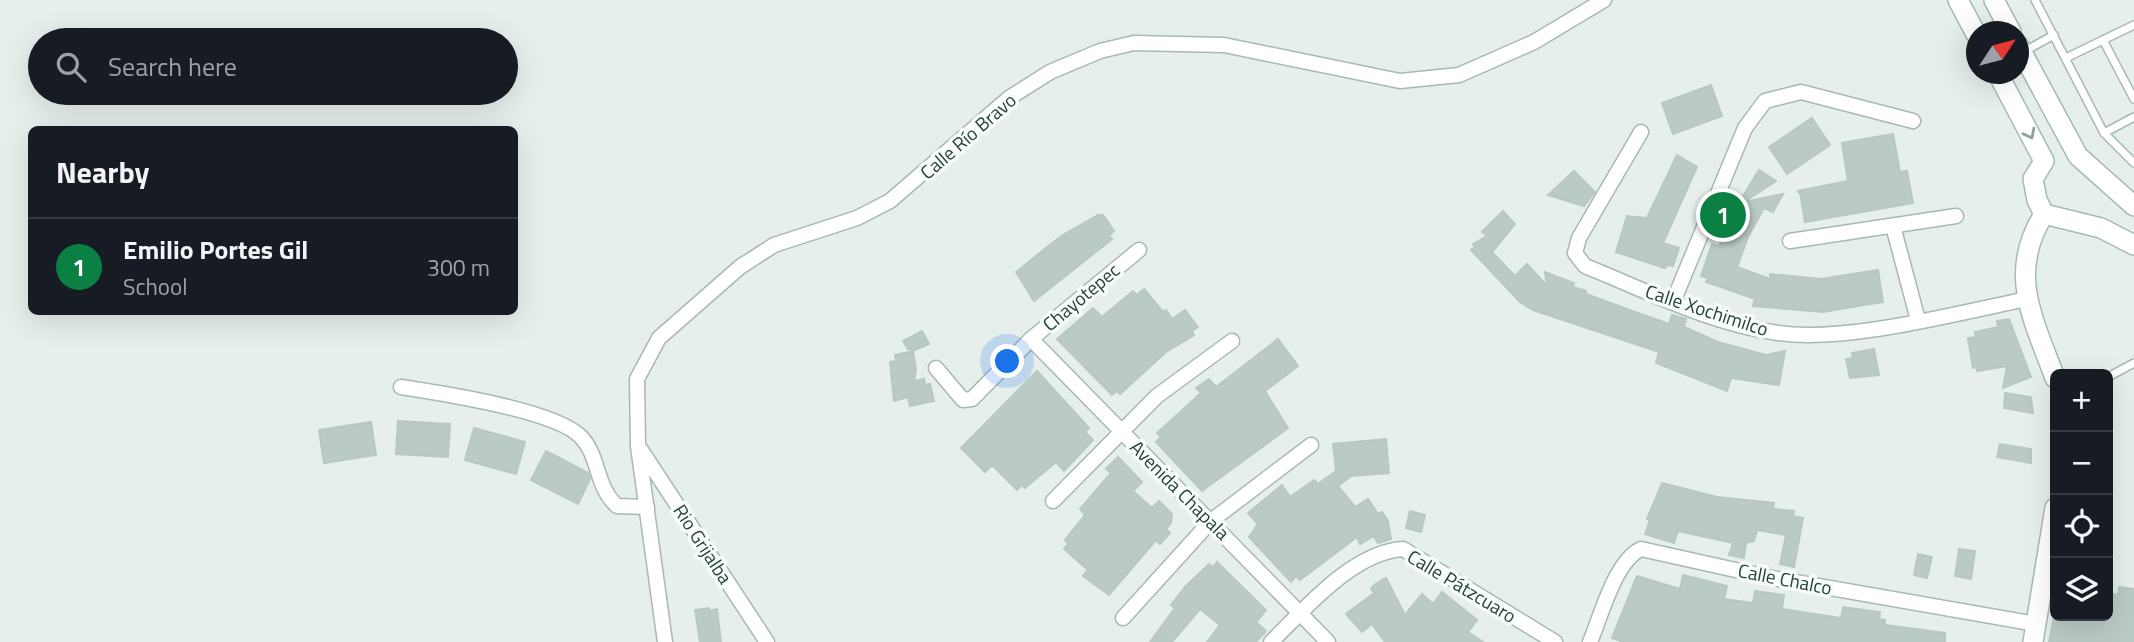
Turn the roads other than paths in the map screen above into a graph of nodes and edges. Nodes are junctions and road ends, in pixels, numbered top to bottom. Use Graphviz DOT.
graph roads {
  1 [pos="1604,0"];
  2 [pos="1958,0"];
  3 [pos="1994,0"];
  4 [pos="2035,0"];
  5 [pos="1969,21"];
  6 [pos="2005,21"];
  7 [pos="2134,24"];
  8 [pos="2054,35"];
  9 [pos="2103,40"];
  10 [pos="2029,45"];
  11 [pos="2066,58"];
  12 [pos="2029,66"];
  13 [pos="2003,84"];
  14 [pos="2134,99"];
  15 [pos="2134,117"];
  16 [pos="1913,121"];
  17 [pos="1641,132"];
  18 [pos="2104,133"];
  19 [pos="2078,156"];
  20 [pos="2044,161"];
  21 [pos="2134,163"];
  22 [pos="2134,206"];
  23 [pos="2044,214"];
  24 [pos="1955,216"];
  25 [pos="1893,226"];
  26 [pos="1790,241"];
  27 [pos="2134,245"];
  28 [pos="1139,250"];
  29 [pos="2027,299"];
  30 [pos="1673,302"];
  31 [pos="1917,320"];
  32 [pos="1031,339"];
  33 [pos="1232,341"];
  34 [pos="2134,363"];
  35 [pos="936,368"];
  36 [pos="2052,369"];
  37 [pos="2113,374"];
  38 [pos="401,387"];
  39 [pos="1120,430"];
  40 [pos="638,446"];
  41 [pos="1311,446"];
  42 [pos="1053,501"];
  43 [pos="646,508"];
  44 [pos="1211,521"];
  45 [pos="2050,539"];
  46 [pos="1299,614"];
  47 [pos="1124,618"];
  48 [pos="2035,633"];
  49 [pos="664,642"];
  50 [pos="768,642"];
  51 [pos="1271,642"];
  52 [pos="1328,642"];
  53 [pos="1555,642"];
  54 [pos="1590,642"];
  1 -- 40 [label="street, Calle Río Bravo"];
  2 -- 5 [label="main road"];
  3 -- 6 [label="main road"];
  4 -- 8 [label="lane"];
  7 -- 9 [label="lane"];
  8 -- 10 [label="lane"];
  8 -- 11 [label="lane"];
  9 -- 11 [label="lane"];
  9 -- 14 [label="lane"];
  11 -- 18 [label="lane"];
  12 -- 19 [label="main road"];
  13 -- 20 [label="main road, one-way"];
  15 -- 18 [label="lane"];
  16 -- 30 [label="street"];
  17 -- 30 [label="street, Calle Xochimilco"];
  18 -- 21 [label="lane"];
  19 -- 20 [label="main road"];
  19 -- 22 [label="main road"];
  20 -- 23 [label="main road"];
  23 -- 27 [label="main road"];
  23 -- 29 [label="main road"];
  24 -- 25 [label="street"];
  25 -- 26 [label="street"];
  25 -- 31 [label="street"];
  28 -- 32 [label="street, Chayotepec"];
  29 -- 31 [label="street, Calle Xochimilco"];
  29 -- 36 [label="main road"];
  30 -- 31 [label="street, Calle Xochimilco"];
  32 -- 35 [label="street, Chayotepec"];
  32 -- 39 [label="street, Avenida Chapala"];
  33 -- 39 [label="street"];
  34 -- 37 [label="lane"];
  38 -- 43 [label="street"];
  39 -- 42 [label="street"];
  39 -- 44 [label="street, Avenida Chapala"];
  40 -- 43 [label="street, Calle Río Bravo"];
  40 -- 50 [label="street, Rio Grijalba"];
  41 -- 44 [label="street"];
  43 -- 49 [label="street, Calle Río Bravo"];
  44 -- 46 [label="street, Avenida Chapala"];
  44 -- 47 [label="street"];
  45 -- 48 [label="main road"];
  46 -- 51 [label="street, Calle Pátzcuaro"];
  46 -- 52 [label="street, Avenida Chapala"];
  46 -- 53 [label="street, Calle Pátzcuaro"];
  48 -- 54 [label="street, Calle Chalco"];
}
